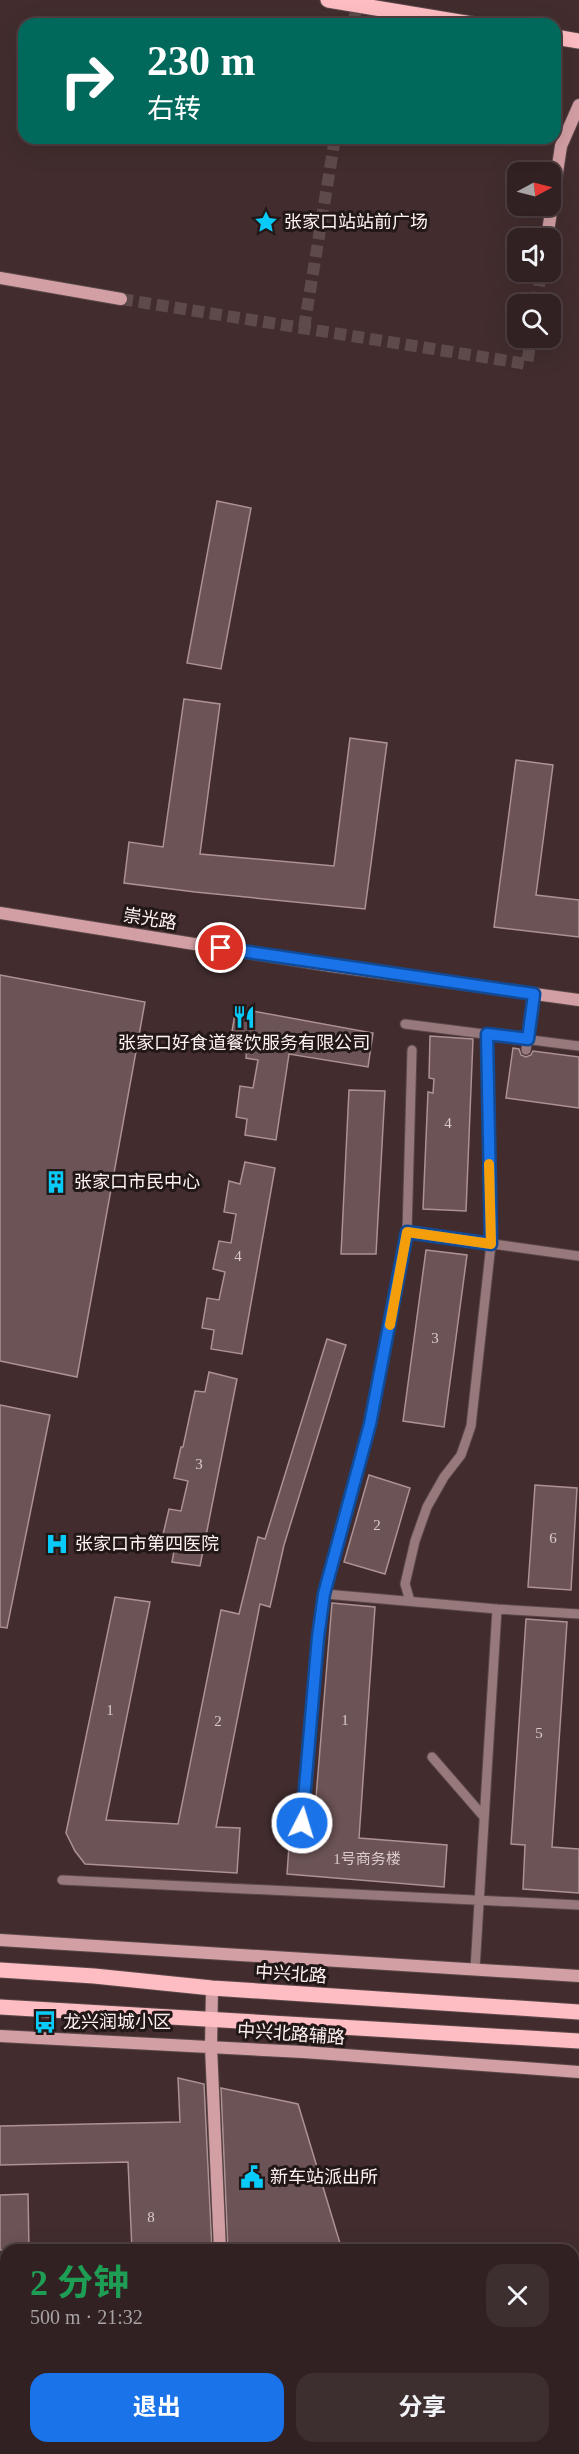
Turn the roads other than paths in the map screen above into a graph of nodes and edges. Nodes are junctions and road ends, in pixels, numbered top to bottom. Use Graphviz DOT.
graph roads {
  1 [pos="328,0"];
  2 [pos="436,18"];
  3 [pos="561,38"];
  4 [pos="579,41"];
  5 [pos="579,105"];
  6 [pos="549,228"];
  7 [pos="0,278"];
  8 [pos="121,299"];
  9 [pos="0,913"];
  10 [pos="534,994"];
  11 [pos="579,1000"];
  12 [pos="405,1024"];
  13 [pos="487,1034"];
  14 [pos="528,1039"];
  15 [pos="579,1046"];
  16 [pos="412,1050"];
  17 [pos="526,1050"];
  18 [pos="407,1232"];
  19 [pos="491,1244"];
  20 [pos="579,1256"];
  21 [pos="324,1594"];
  22 [pos="410,1601"];
  23 [pos="497,1609"];
  24 [pos="579,1614"];
  25 [pos="432,1757"];
  26 [pos="484,1817"];
  27 [pos="285,1822"];
  28 [pos="62,1880"];
  29 [pos="479,1901"];
  30 [pos="579,1905"];
  31 [pos="0,1940"];
  32 [pos="0,1970"];
  33 [pos="475,1970"];
  34 [pos="579,1976"];
  35 [pos="212,1988"];
  36 [pos="0,2007"];
  37 [pos="579,2012"];
  38 [pos="211,2019"];
  39 [pos="0,2036"];
  40 [pos="579,2042"];
  41 [pos="211,2047"];
  42 [pos="579,2072"];
  43 [pos="220,2244"];
  1 -- 2 [label="main road"];
  3 -- 4 [label="main road"];
  5 -- 6 [label="street"];
  7 -- 8 [label="street"];
  9 -- 10 [label="street, 崇光路"];
  10 -- 11 [label="street, 崇光路"];
  10 -- 14 [label="lane"];
  12 -- 13 [label="lane"];
  13 -- 14 [label="lane"];
  13 -- 19 [label="lane"];
  14 -- 15 [label="lane"];
  14 -- 17 [label="lane"];
  16 -- 18 [label="lane"];
  18 -- 19 [label="lane"];
  18 -- 21 [label="lane"];
  19 -- 20 [label="lane"];
  19 -- 22 [label="lane"];
  21 -- 22 [label="lane"];
  21 -- 27 [label="lane"];
  22 -- 23 [label="lane"];
  23 -- 24 [label="lane"];
  23 -- 26 [label="lane"];
  25 -- 26 [label="lane"];
  26 -- 29 [label="lane"];
  28 -- 29 [label="lane"];
  29 -- 30 [label="lane"];
  29 -- 33 [label="lane"];
  31 -- 33 [label="street"];
  32 -- 35 [label="main road, 中兴北路"];
  33 -- 34 [label="street"];
  35 -- 37 [label="main road, 中兴北路"];
  35 -- 38 [label="street"];
  36 -- 38 [label="main road"];
  38 -- 40 [label="main road"];
  38 -- 41 [label="street"];
  39 -- 41 [label="street, 中兴北路辅路"];
  41 -- 42 [label="street, 中兴北路辅路"];
  41 -- 43 [label="street"];
}
